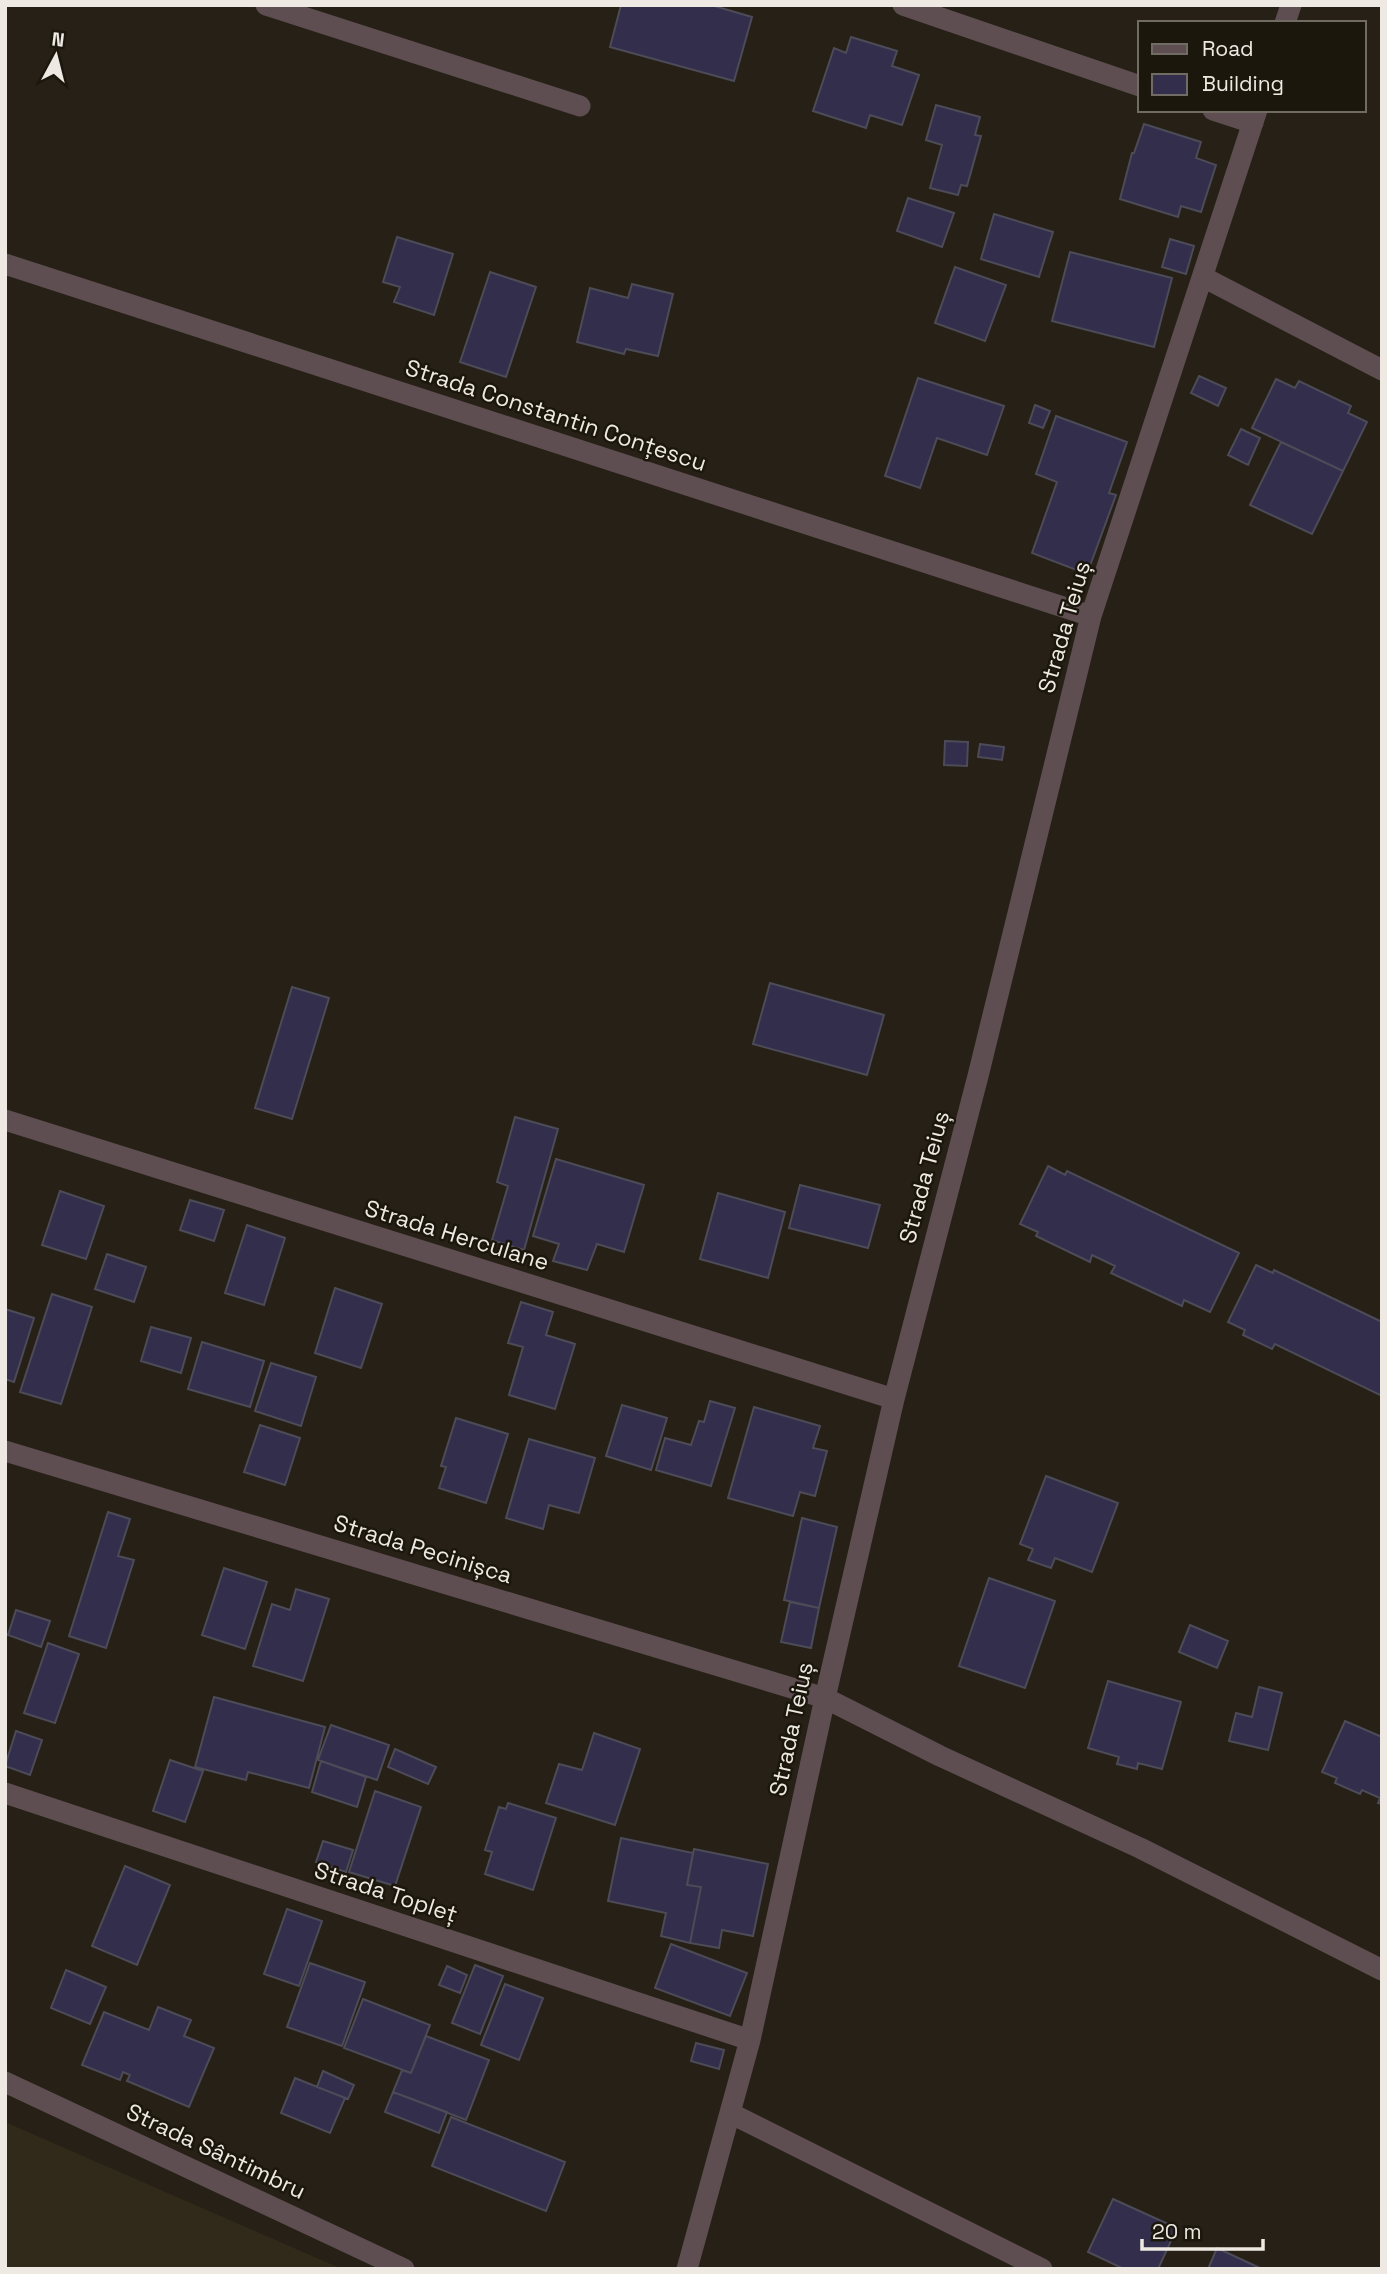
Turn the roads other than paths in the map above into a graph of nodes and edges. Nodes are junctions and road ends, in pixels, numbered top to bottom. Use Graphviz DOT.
graph roads {
  1 [pos="266,5"];
  2 [pos="903,5"];
  3 [pos="1138,85"];
  4 [pos="580,106"];
  5 [pos="1225,112"];
  6 [pos="1255,117"];
  7 [pos="5,264"];
  8 [pos="1203,277"];
  9 [pos="1382,370"];
  10 [pos="1091,617"];
  11 [pos="5,1120"];
  12 [pos="894,1399"];
  13 [pos="5,1451"];
  14 [pos="825,1698"];
  15 [pos="5,1793"];
  16 [pos="1382,1970"];
  17 [pos="750,2040"];
  18 [pos="5,2082"];
  19 [pos="732,2114"];
  20 [pos="404,2269"];
  21 [pos="687,2269"];
  22 [pos="1042,2269"];
  1 -- 4 [label="street"];
  2 -- 3 [label="street"];
  5 -- 6 [label="street"];
  6 -- 8 [label="street, Strada Teiuș"];
  7 -- 10 [label="street, Strada Constantin Conțescu"];
  8 -- 9 [label="street"];
  8 -- 10 [label="street, Strada Teiuș"];
  10 -- 12 [label="street, Strada Teiuș"];
  11 -- 12 [label="street, Strada Herculane"];
  12 -- 14 [label="street, Strada Teiuș"];
  13 -- 14 [label="street, Strada Pecinișca"];
  14 -- 16 [label="street, Strada Pecinișca"];
  14 -- 17 [label="street, Strada Teiuș"];
  15 -- 17 [label="street, Strada Topleț"];
  17 -- 19 [label="street, Strada Teiuș"];
  18 -- 20 [label="street, Strada Sântimbru"];
  19 -- 21 [label="street, Strada Teiuș"];
  19 -- 22 [label="street"];
}
